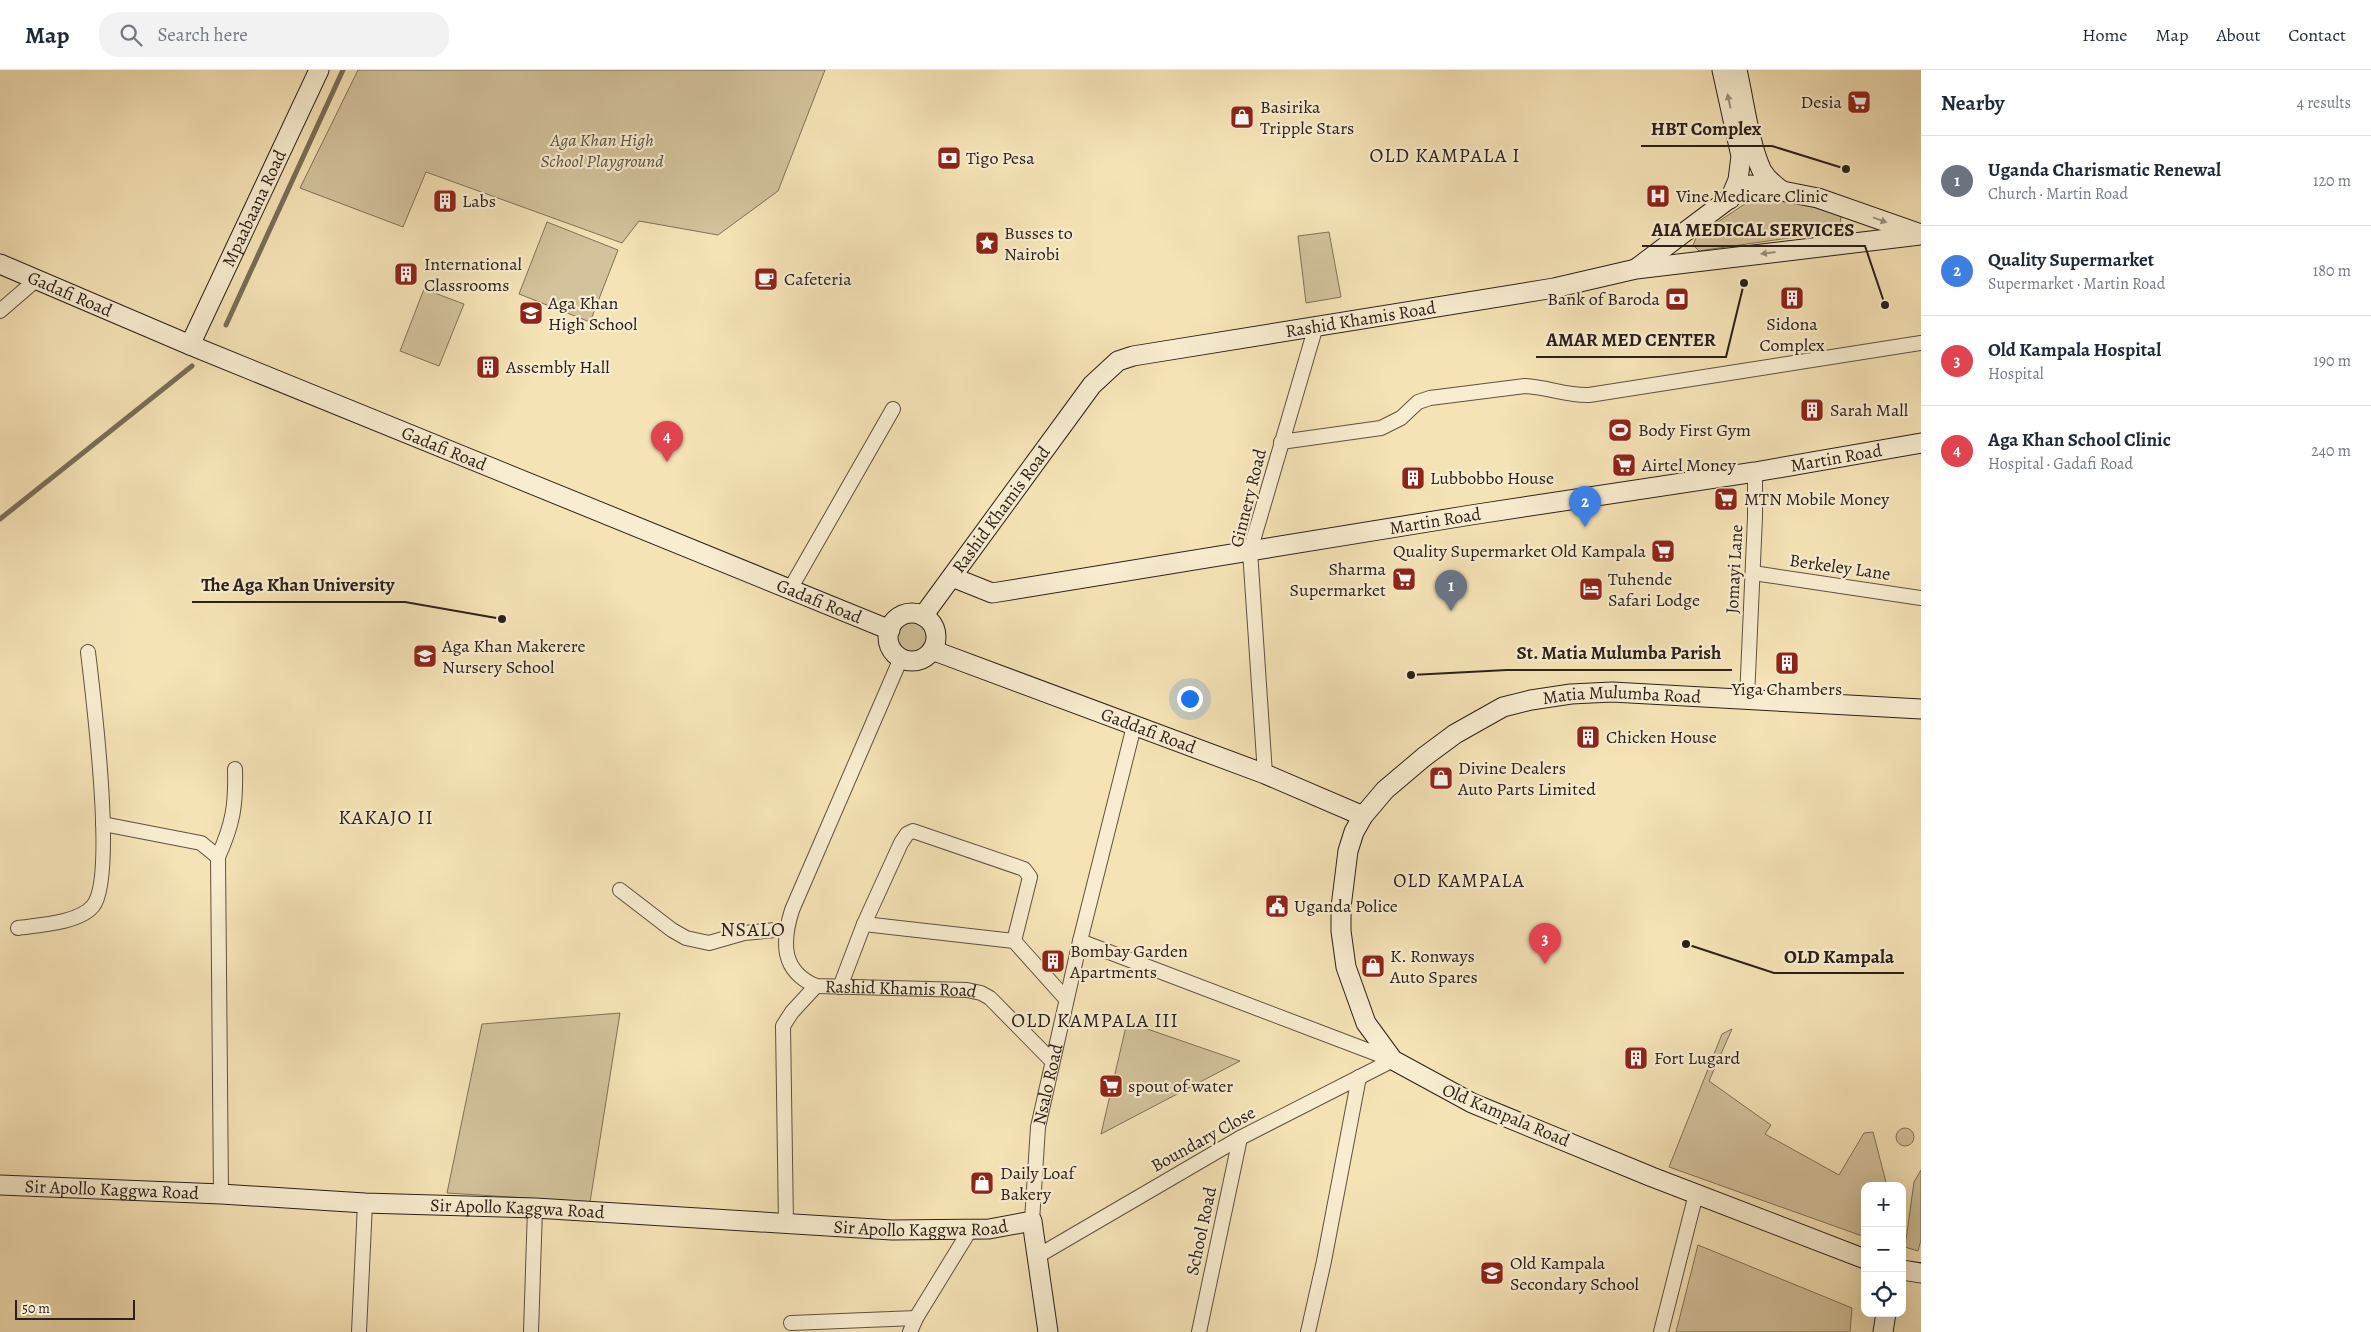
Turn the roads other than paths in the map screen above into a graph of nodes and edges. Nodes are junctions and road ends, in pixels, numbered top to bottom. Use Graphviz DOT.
graph roads {
  1 [pos="319,70"];
  2 [pos="1722,70"];
  3 [pos="1737,70"];
  4 [pos="1781,191"];
  5 [pos="1730,199"];
  6 [pos="1921,235"];
  7 [pos="0,264"];
  8 [pos="1636,268"];
  9 [pos="36,280"];
  10 [pos="0,311"];
  11 [pos="1316,326"];
  12 [pos="1921,343"];
  13 [pos="190,345"];
  14 [pos="893,409"];
  15 [pos="1282,442"];
  16 [pos="1921,443"];
  17 [pos="1754,472"];
  18 [pos="1250,551"];
  19 [pos="1753,573"];
  20 [pos="952,577"];
  21 [pos="789,590"];
  22 [pos="1921,598"];
  23 [pos="923,616"];
  24 [pos="890,630"];
  25 [pos="932,650"];
  26 [pos="88,652"];
  27 [pos="901,658"];
  28 [pos="1747,698"];
  29 [pos="1921,709"];
  30 [pos="1134,726"];
  31 [pos="235,769"];
  32 [pos="1265,774"];
  33 [pos="1363,816"];
  34 [pos="103,824"];
  35 [pos="218,857"];
  36 [pos="620,890"];
  37 [pos="864,924"];
  38 [pos="18,928"];
  39 [pos="786,929"];
  40 [pos="1014,941"];
  41 [pos="1080,941"];
  42 [pos="816,986"];
  43 [pos="840,987"];
  44 [pos="1066,999"];
  45 [pos="1393,1060"];
  46 [pos="1052,1061"];
  47 [pos="1359,1077"];
  48 [pos="1240,1138"];
  49 [pos="0,1185"];
  50 [pos="221,1194"];
  51 [pos="1696,1194"];
  52 [pos="365,1204"];
  53 [pos="535,1208"];
  54 [pos="1032,1220"];
  55 [pos="786,1224"];
  56 [pos="970,1230"];
  57 [pos="1036,1257"];
  58 [pos="1861,1257"];
  59 [pos="1906,1271"];
  60 [pos="1921,1273"];
  61 [pos="1886,1317"];
  62 [pos="916,1318"];
  63 [pos="791,1323"];
  64 [pos="359,1332"];
  65 [pos="531,1332"];
  66 [pos="910,1332"];
  67 [pos="1048,1332"];
  68 [pos="1199,1332"];
  69 [pos="1308,1332"];
  70 [pos="1661,1332"];
  71 [pos="1884,1332"];
  1 -- 13 [label="street, Mpaabaana Road"];
  5 -- 2 [label="street, one-way"];
  3 -- 4 [label="street"];
  4 -- 5 [label="street"];
  4 -- 6 [label="street, one-way"];
  5 -- 8 [label="street"];
  6 -- 8 [label="street, Rashid Khamis Road, one-way"];
  7 -- 9 [label="street, Gadafi Road"];
  8 -- 11 [label="street, Rashid Khamis Road"];
  9 -- 10 [label="street"];
  9 -- 13 [label="street, Gadafi Road"];
  11 -- 15 [label="street, Ginnery Road"];
  11 -- 20 [label="street, Rashid Khamis Road"];
  12 -- 15 [label="street"];
  13 -- 21 [label="street, Gadafi Road"];
  14 -- 21 [label="street"];
  15 -- 18 [label="street, Ginnery Road"];
  16 -- 17 [label="street, Martin Road"];
  17 -- 18 [label="street, Martin Road"];
  17 -- 19 [label="street, Jomayi Lane"];
  18 -- 20 [label="street, Martin Road"];
  18 -- 32 [label="street, Ginnery Road"];
  19 -- 22 [label="street, Berkeley Lane"];
  19 -- 28 [label="street, Jomayi Lane"];
  20 -- 23 [label="street, Rashid Khamis Road"];
  21 -- 24 [label="street, Gadafi Road"];
  23 -- 24 [label="street"];
  23 -- 25 [label="street"];
  24 -- 27 [label="street"];
  25 -- 27 [label="street"];
  25 -- 30 [label="street, Gaddafi Road"];
  26 -- 34 [label="street"];
  27 -- 39 [label="street, Rashid Khamis Road"];
  28 -- 29 [label="street, Matia Mulumba Road"];
  28 -- 33 [label="street, Matia Mulumba Road"];
  30 -- 32 [label="street, Gaddafi Road"];
  30 -- 41 [label="street, Nsalo Road"];
  31 -- 35 [label="street"];
  32 -- 33 [label="street, Gaddafi Road"];
  33 -- 45 [label="street, Old Kampala Road"];
  34 -- 35 [label="street"];
  34 -- 38 [label="street"];
  35 -- 50 [label="street"];
  36 -- 39 [label="street"];
  37 -- 40 [label="street"];
  37 -- 40 [label="street"];
  37 -- 43 [label="street"];
  39 -- 42 [label="street, Rashid Khamis Road"];
  40 -- 44 [label="street"];
  41 -- 44 [label="street, Nsalo Road"];
  41 -- 45 [label="street"];
  42 -- 43 [label="street, Rashid Khamis Road"];
  42 -- 55 [label="street"];
  43 -- 46 [label="street, Rashid Khamis Road"];
  44 -- 46 [label="street, Nsalo Road"];
  45 -- 47 [label="street, Boundary Close"];
  45 -- 51 [label="street, Old Kampala Road"];
  46 -- 54 [label="street, Nsalo Road"];
  47 -- 48 [label="street, Boundary Close"];
  47 -- 69 [label="street"];
  48 -- 57 [label="street, Boundary Close"];
  48 -- 68 [label="street, School Road"];
  49 -- 50 [label="street, Sir Apollo Kaggwa Road"];
  50 -- 52 [label="street, Sir Apollo Kaggwa Road"];
  51 -- 58 [label="street, Old Kampala Road"];
  51 -- 70 [label="street"];
  52 -- 53 [label="street, Sir Apollo Kaggwa Road"];
  52 -- 64 [label="street"];
  53 -- 55 [label="street, Sir Apollo Kaggwa Road"];
  53 -- 65 [label="street"];
  54 -- 56 [label="street, Sir Apollo Kaggwa Road"];
  54 -- 57 [label="street, Nsalo Road"];
  55 -- 56 [label="street, Sir Apollo Kaggwa Road"];
  56 -- 62 [label="street"];
  57 -- 67 [label="street, Nsalo Road"];
  59 -- 60 [label="street"];
  61 -- 71 [label="street"];
  62 -- 63 [label="street"];
  62 -- 66 [label="street"];
}
